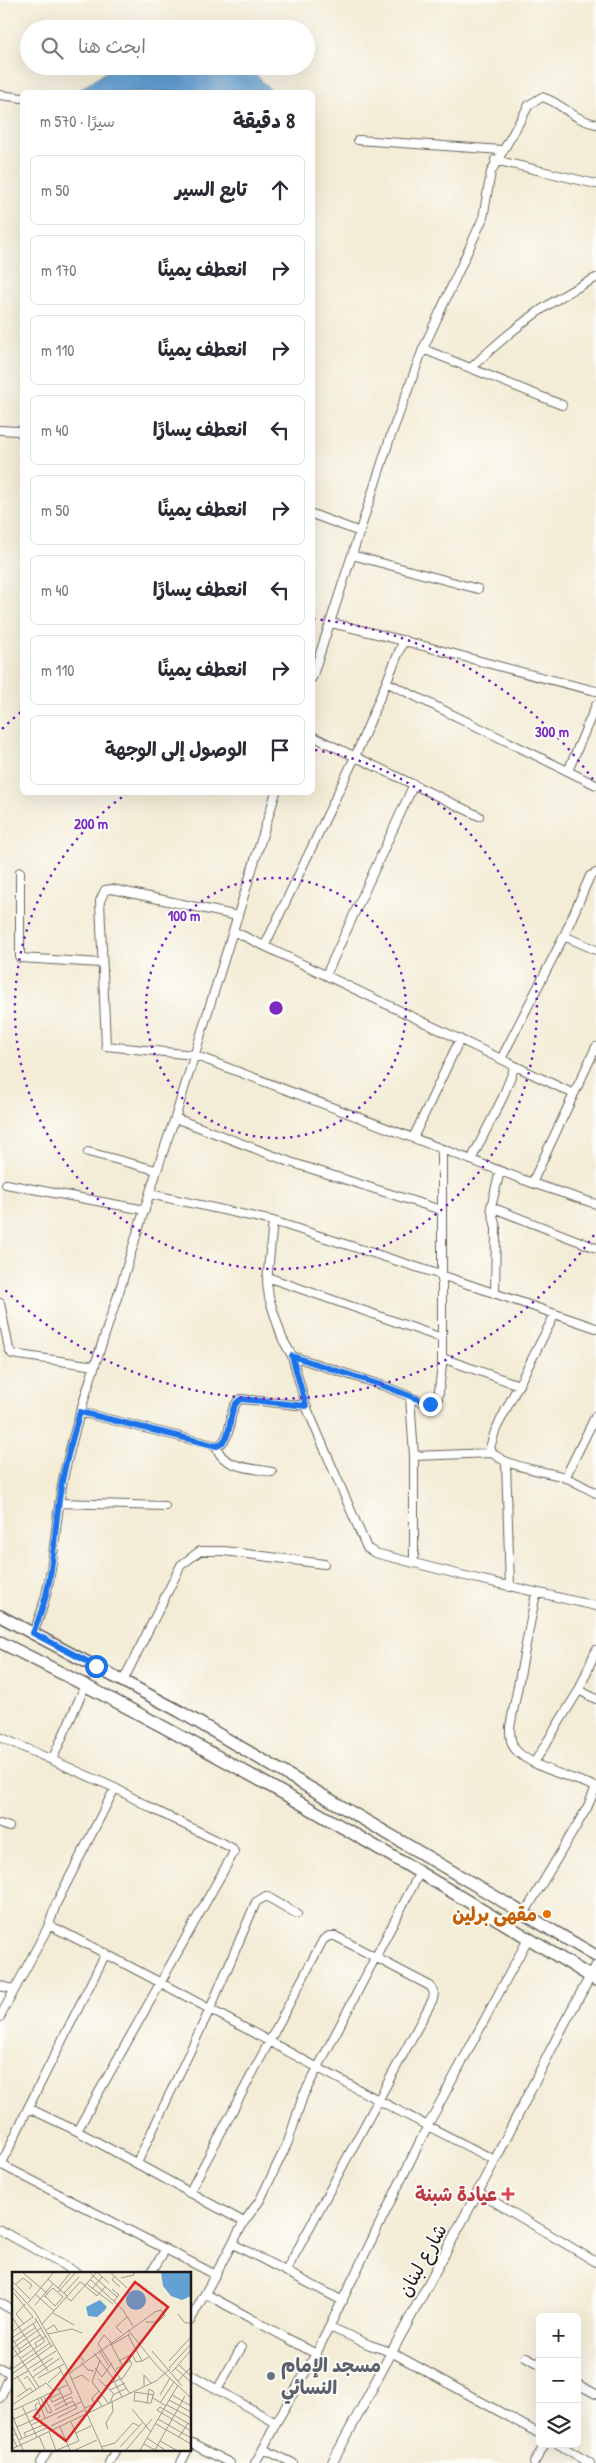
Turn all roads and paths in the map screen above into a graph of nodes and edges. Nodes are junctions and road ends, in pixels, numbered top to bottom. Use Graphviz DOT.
graph roads {
  1 [pos="0,95"];
  2 [pos="20,98"];
  3 [pos="596,124"];
  4 [pos="358,140"];
  5 [pos="502,150"];
  6 [pos="496,160"];
  7 [pos="596,184"];
  8 [pos="596,278"];
  9 [pos="423,349"];
  10 [pos="471,368"];
  11 [pos="562,405"];
  12 [pos="0,430"];
  13 [pos="20,432"];
  14 [pos="315,515"];
  15 [pos="360,532"];
  16 [pos="352,555"];
  17 [pos="478,589"];
  18 [pos="331,623"];
  19 [pos="404,640"];
  20 [pos="315,669"];
  21 [pos="388,683"];
  22 [pos="596,691"];
  23 [pos="596,705"];
  24 [pos="315,737"];
  25 [pos="355,757"];
  26 [pos="568,771"];
  27 [pos="414,784"];
  28 [pos="596,785"];
  29 [pos="275,795"];
  30 [pos="479,816"];
  31 [pos="20,872"];
  32 [pos="596,873"];
  33 [pos="238,916"];
  34 [pos="233,931"];
  35 [pos="564,936"];
  36 [pos="265,945"];
  37 [pos="596,950"];
  38 [pos="101,963"];
  39 [pos="326,975"];
  40 [pos="460,1039"];
  41 [pos="596,1047"];
  42 [pos="194,1055"];
  43 [pos="501,1058"];
  44 [pos="515,1066"];
  45 [pos="574,1094"];
  46 [pos="175,1118"];
  47 [pos="413,1138"];
  48 [pos="442,1150"];
  49 [pos="88,1152"];
  50 [pos="471,1160"];
  51 [pos="156,1170"];
  52 [pos="500,1171"];
  53 [pos="532,1183"];
  54 [pos="6,1184"];
  55 [pos="150,1194"];
  56 [pos="596,1204"];
  57 [pos="492,1207"];
  58 [pos="145,1210"];
  59 [pos="440,1210"];
  60 [pos="274,1221"];
  61 [pos="596,1248"];
  62 [pos="441,1275"];
  63 [pos="267,1278"];
  64 [pos="495,1294"];
  65 [pos="0,1303"];
  66 [pos="555,1314"];
  67 [pos="596,1328"];
  68 [pos="442,1338"];
  69 [pos="292,1356"];
  70 [pos="442,1358"];
  71 [pos="95,1366"];
  72 [pos="519,1385"];
  73 [pos="410,1397"];
  74 [pos="306,1406"];
  75 [pos="80,1412"];
  76 [pos="596,1415"];
  77 [pos="217,1446"];
  78 [pos="492,1452"];
  79 [pos="414,1456"];
  80 [pos="506,1462"];
  81 [pos="272,1472"];
  82 [pos="565,1478"];
  83 [pos="596,1493"];
  84 [pos="59,1503"];
  85 [pos="165,1506"];
  86 [pos="414,1563"];
  87 [pos="324,1564"];
  88 [pos="510,1587"];
  89 [pos="536,1593"];
  90 [pos="596,1606"];
  91 [pos="0,1616"];
  92 [pos="33,1633"];
  93 [pos="0,1642"];
  94 [pos="596,1650"];
  95 [pos="123,1681"];
  96 [pos="85,1686"];
  97 [pos="579,1690"];
  98 [pos="596,1699"];
  99 [pos="0,1737"];
  100 [pos="53,1758"];
  101 [pos="534,1762"];
  102 [pos="596,1787"];
  103 [pos="115,1788"];
  104 [pos="0,1824"];
  105 [pos="9,1827"];
  106 [pos="420,1872"];
  107 [pos="297,1914"];
  108 [pos="524,1914"];
  109 [pos="49,1925"];
  110 [pos="529,1937"];
  111 [pos="106,1953"];
  112 [pos="596,1956"];
  113 [pos="375,1958"];
  114 [pos="594,1974"];
  115 [pos="162,1983"];
  116 [pos="0,1986"];
  117 [pos="14,1990"];
  118 [pos="210,2009"];
  119 [pos="0,2017"];
  120 [pos="270,2042"];
  121 [pos="318,2068"];
  122 [pos="378,2100"];
  123 [pos="28,2108"];
  124 [pos="427,2127"];
  125 [pos="77,2131"];
  126 [pos="495,2160"];
  127 [pos="137,2163"];
  128 [pos="1,2165"];
  129 [pos="478,2192"];
  130 [pos="189,2193"];
  131 [pos="244,2222"];
  132 [pos="0,2230"];
  133 [pos="233,2244"];
  134 [pos="165,2250"];
  135 [pos="596,2262"];
  136 [pos="286,2271"];
  137 [pos="75,2272"];
  138 [pos="152,2272"];
  139 [pos="216,2275"];
  140 [pos="206,2294"];
  141 [pos="343,2301"];
  142 [pos="0,2303"];
  143 [pos="12,2310"];
  144 [pos="191,2319"];
  145 [pos="330,2327"];
  146 [pos="241,2348"];
  147 [pos="390,2352"];
  148 [pos="316,2354"];
  149 [pos="526,2358"];
  150 [pos="536,2362"];
  151 [pos="0,2368"];
  152 [pos="12,2374"];
  153 [pos="191,2375"];
  154 [pos="12,2377"];
  155 [pos="581,2387"];
  156 [pos="217,2390"];
  157 [pos="596,2394"];
  158 [pos="0,2398"];
  159 [pos="276,2423"];
  160 [pos="536,2432"];
  161 [pos="191,2446"];
  162 [pos="543,2448"];
  163 [pos="565,2448"];
  164 [pos="263,2449"];
  165 [pos="48,2450"];
  166 [pos="116,2450"];
  167 [pos="188,2450"];
  168 [pos="41,2463"];
  169 [pos="109,2463"];
  170 [pos="181,2463"];
  171 [pos="230,2463"];
  172 [pos="255,2463"];
  173 [pos="293,2463"];
  174 [pos="332,2463"];
  175 [pos="534,2463"];
  176 [pos="590,2463"];
  1 -- 2 [label="street"];
  3 -- 5 [label="street"];
  4 -- 5 [label="street"];
  5 -- 6 [label="street"];
  6 -- 7 [label="street"];
  6 -- 9 [label="street"];
  8 -- 10 [label="street"];
  9 -- 10 [label="street"];
  9 -- 15 [label="street"];
  10 -- 11 [label="street"];
  12 -- 13 [label="street"];
  14 -- 15 [label="street"];
  15 -- 16 [label="street"];
  16 -- 17 [label="street"];
  16 -- 18 [label="street"];
  18 -- 19 [label="street"];
  18 -- 20 [label="street"];
  19 -- 21 [label="street"];
  19 -- 22 [label="street"];
  21 -- 25 [label="street"];
  21 -- 26 [label="street"];
  23 -- 26 [label="street"];
  24 -- 25 [label="street"];
  25 -- 27 [label="street"];
  25 -- 36 [label="street"];
  26 -- 28 [label="street"];
  27 -- 30 [label="street"];
  27 -- 39 [label="street"];
  29 -- 33 [label="street"];
  31 -- 38 [label="street"];
  32 -- 35 [label="street"];
  33 -- 34 [label="street"];
  33 -- 38 [label="street"];
  34 -- 36 [label="street"];
  34 -- 42 [label="street"];
  35 -- 37 [label="street"];
  35 -- 43 [label="street"];
  36 -- 39 [label="street"];
  38 -- 42 [label="street"];
  39 -- 40 [label="street"];
  40 -- 43 [label="street"];
  40 -- 47 [label="street"];
  41 -- 45 [label="street"];
  42 -- 46 [label="street"];
  42 -- 47 [label="street"];
  43 -- 44 [label="street"];
  44 -- 45 [label="street"];
  44 -- 50 [label="street"];
  45 -- 53 [label="street"];
  46 -- 51 [label="street"];
  46 -- 59 [label="street"];
  47 -- 48 [label="street"];
  48 -- 50 [label="street"];
  48 -- 59 [label="street"];
  49 -- 51 [label="street"];
  50 -- 52 [label="street"];
  51 -- 55 [label="street"];
  52 -- 53 [label="street"];
  52 -- 57 [label="street"];
  53 -- 56 [label="street"];
  54 -- 58 [label="street"];
  55 -- 58 [label="street"];
  55 -- 60 [label="street"];
  57 -- 61 [label="street"];
  57 -- 64 [label="street"];
  58 -- 71 [label="street"];
  59 -- 62 [label="street"];
  60 -- 62 [label="street"];
  60 -- 63 [label="street"];
  62 -- 64 [label="street"];
  62 -- 68 [label="street"];
  63 -- 68 [label="street"];
  63 -- 69 [label="street"];
  64 -- 66 [label="street"];
  65 -- 71 [label="street"];
  66 -- 67 [label="street"];
  66 -- 72 [label="street"];
  68 -- 70 [label="street"];
  69 -- 73 [label="street"];
  69 -- 74 [label="street"];
  70 -- 72 [label="street"];
  70 -- 73 [label="street"];
  71 -- 75 [label="street"];
  72 -- 78 [label="street"];
  73 -- 79 [label="street"];
  74 -- 77 [label="street"];
  74 -- 86 [label="street"];
  75 -- 77 [label="street"];
  75 -- 84 [label="street"];
  76 -- 82 [label="street"];
  77 -- 81 [label="street"];
  78 -- 79 [label="street"];
  78 -- 80 [label="street"];
  79 -- 86 [label="street"];
  80 -- 82 [label="street"];
  80 -- 88 [label="street"];
  82 -- 83 [label="street"];
  84 -- 85 [label="street"];
  84 -- 92 [label="street"];
  86 -- 88 [label="street"];
  87 -- 95 [label="street"];
  88 -- 89 [label="street"];
  89 -- 90 [label="street"];
  89 -- 101 [label="street"];
  91 -- 92 [label="main road"];
  92 -- 95 [label="main road"];
  93 -- 96 [label="main road"];
  94 -- 97 [label="street"];
  95 -- 108 [label="main road"];
  96 -- 100 [label="street"];
  96 -- 106 [label="main road"];
  97 -- 98 [label="street"];
  97 -- 101 [label="street"];
  99 -- 100 [label="street"];
  100 -- 103 [label="street"];
  101 -- 102 [label="street"];
  102 -- 108 [label="street"];
  103 -- 109 [label="street"];
  103 -- 115 [label="street"];
  104 -- 105 [label="street"];
  106 -- 110 [label="main road"];
  106 -- 113 [label="street"];
  107 -- 118 [label="street"];
  108 -- 112 [label="main road"];
  109 -- 111 [label="street"];
  109 -- 117 [label="street"];
  110 -- 114 [label="main road"];
  110 -- 124 [label="street"];
  111 -- 115 [label="street"];
  111 -- 123 [label="street"];
  113 -- 120 [label="street"];
  113 -- 121 [label="street"];
  113 -- 122 [label="street"];
  114 -- 126 [label="street, شارع لبنان"];
  115 -- 118 [label="street"];
  115 -- 125 [label="street"];
  116 -- 117 [label="street"];
  117 -- 119 [label="street"];
  118 -- 120 [label="street"];
  118 -- 127 [label="street"];
  120 -- 121 [label="street"];
  120 -- 130 [label="street"];
  121 -- 122 [label="street"];
  121 -- 131 [label="street"];
  122 -- 124 [label="street"];
  122 -- 136 [label="street"];
  123 -- 125 [label="street"];
  123 -- 128 [label="street"];
  124 -- 126 [label="street"];
  124 -- 141 [label="street"];
  125 -- 127 [label="street"];
  126 -- 129 [label="street, شارع لبنان"];
  127 -- 130 [label="street"];
  128 -- 134 [label="street"];
  129 -- 135 [label="street"];
  129 -- 147 [label="street, شارع لبنان"];
  130 -- 131 [label="street"];
  131 -- 133 [label="street"];
  132 -- 137 [label="street"];
  133 -- 136 [label="street"];
  133 -- 139 [label="street"];
  134 -- 138 [label="street"];
  134 -- 139 [label="street"];
  136 -- 141 [label="street"];
  139 -- 140 [label="street"];
  140 -- 144 [label="street"];
  140 -- 148 [label="street"];
  141 -- 145 [label="street"];
  142 -- 143 [label="street"];
  145 -- 147 [label="street"];
  145 -- 148 [label="street"];
  146 -- 156 [label="street"];
  147 -- 160 [label="street"];
  147 -- 174 [label="street, شارع لبنان"];
  148 -- 159 [label="street"];
  149 -- 150 [label="street"];
  151 -- 152 [label="street"];
  153 -- 156 [label="street"];
  154 -- 158 [label="street"];
  155 -- 157 [label="street"];
  156 -- 159 [label="street"];
  159 -- 164 [label="street"];
  161 -- 171 [label="street"];
  162 -- 175 [label="street"];
  163 -- 176 [label="street"];
  164 -- 172 [label="street"];
  164 -- 173 [label="street"];
  165 -- 168 [label="street"];
  166 -- 169 [label="street"];
  167 -- 170 [label="street"];
}
